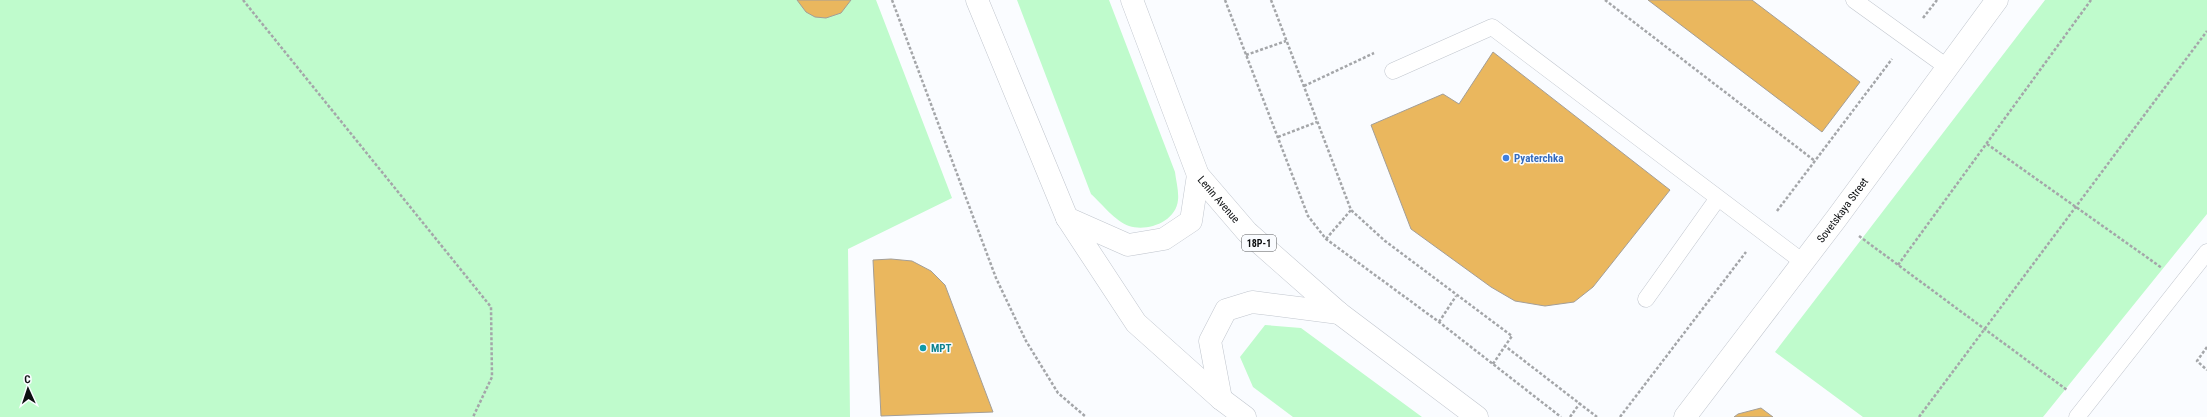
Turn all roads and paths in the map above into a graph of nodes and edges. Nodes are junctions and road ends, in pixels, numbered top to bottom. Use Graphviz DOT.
graph roads {
  1 [pos="242,0"];
  2 [pos="892,0"];
  3 [pos="978,0"];
  4 [pos="1132,0"];
  5 [pos="1225,0"];
  6 [pos="1270,0"];
  7 [pos="1605,0"];
  8 [pos="1854,0"];
  9 [pos="1937,0"];
  10 [pos="1997,0"];
  11 [pos="2091,0"];
  12 [pos="2207,31"];
  13 [pos="1908,38"];
  14 [pos="1286,41"];
  15 [pos="1246,55"];
  16 [pos="1948,67"];
  17 [pos="1393,71"];
  18 [pos="1318,122"];
  19 [pos="1278,136"];
  20 [pos="1987,144"];
  21 [pos="1815,161"];
  22 [pos="1198,175"];
  23 [pos="1718,198"];
  24 [pos="2076,206"];
  25 [pos="1351,210"];
  26 [pos="1067,218"];
  27 [pos="1836,219"];
  28 [pos="1762,230"];
  29 [pos="1326,239"];
  30 [pos="2207,252"];
  31 [pos="1803,262"];
  32 [pos="1898,265"];
  33 [pos="2182,282"];
  34 [pos="1456,296"];
  35 [pos="1646,299"];
  36 [pos="1339,313"];
  37 [pos="1439,322"];
  38 [pos="1985,328"];
  39 [pos="1505,346"];
  40 [pos="2207,347"];
  41 [pos="1493,364"];
  42 [pos="2207,370"];
  43 [pos="1221,399"];
  44 [pos="1580,404"];
  45 [pos="2082,411"];
  46 [pos="473,417"];
  47 [pos="1086,417"];
  48 [pos="1245,417"];
  49 [pos="1477,417"];
  50 [pos="1561,417"];
  51 [pos="1570,417"];
  52 [pos="1597,417"];
  53 [pos="1620,417"];
  54 [pos="1685,417"];
  55 [pos="1919,417"];
  1 -- 46 [label="path"];
  2 -- 47 [label="path"];
  3 -- 26 [label="main road"];
  4 -- 22 [label="main road, Lenin Avenue / 18Р-1"];
  5 -- 15 [label="path"];
  6 -- 14 [label="path"];
  7 -- 21 [label="path"];
  8 -- 13 [label="lane"];
  9 -- 13 [label="path"];
  10 -- 16 [label="main road, Sovetskaya Street"];
  11 -- 20 [label="path"];
  12 -- 24 [label="path"];
  13 -- 16 [label="lane"];
  13 -- 21 [label="path"];
  14 -- 15 [label="path"];
  14 -- 18 [label="path"];
  15 -- 19 [label="path"];
  16 -- 27 [label="main road, Sovetskaya Street"];
  17 -- 23 [label="lane"];
  18 -- 19 [label="path"];
  18 -- 25 [label="path"];
  19 -- 29 [label="path"];
  20 -- 24 [label="path"];
  20 -- 32 [label="path"];
  21 -- 28 [label="path"];
  22 -- 26 [label="main road"];
  22 -- 36 [label="main road, Lenin Avenue / 18Р-1"];
  23 -- 28 [label="lane"];
  23 -- 35 [label="lane"];
  24 -- 33 [label="path"];
  24 -- 38 [label="path"];
  25 -- 29 [label="path"];
  25 -- 34 [label="path"];
  26 -- 43 [label="main road"];
  27 -- 31 [label="main road, Sovetskaya Street"];
  27 -- 32 [label="path"];
  28 -- 31 [label="lane"];
  28 -- 53 [label="path"];
  29 -- 37 [label="path"];
  30 -- 33 [label="lane"];
  31 -- 54 [label="main road, Sovetskaya Street"];
  32 -- 38 [label="path"];
  33 -- 45 [label="lane"];
  34 -- 37 [label="path"];
  34 -- 39 [label="path"];
  36 -- 43 [label="main road"];
  36 -- 49 [label="main road, Lenin Avenue / 18Р-1"];
  37 -- 41 [label="path"];
  38 -- 45 [label="path"];
  38 -- 55 [label="path"];
  39 -- 41 [label="path"];
  39 -- 44 [label="path"];
  40 -- 42 [label="path"];
  41 -- 50 [label="path"];
  43 -- 48 [label="main road"];
  44 -- 51 [label="path"];
  44 -- 52 [label="path"];
}
